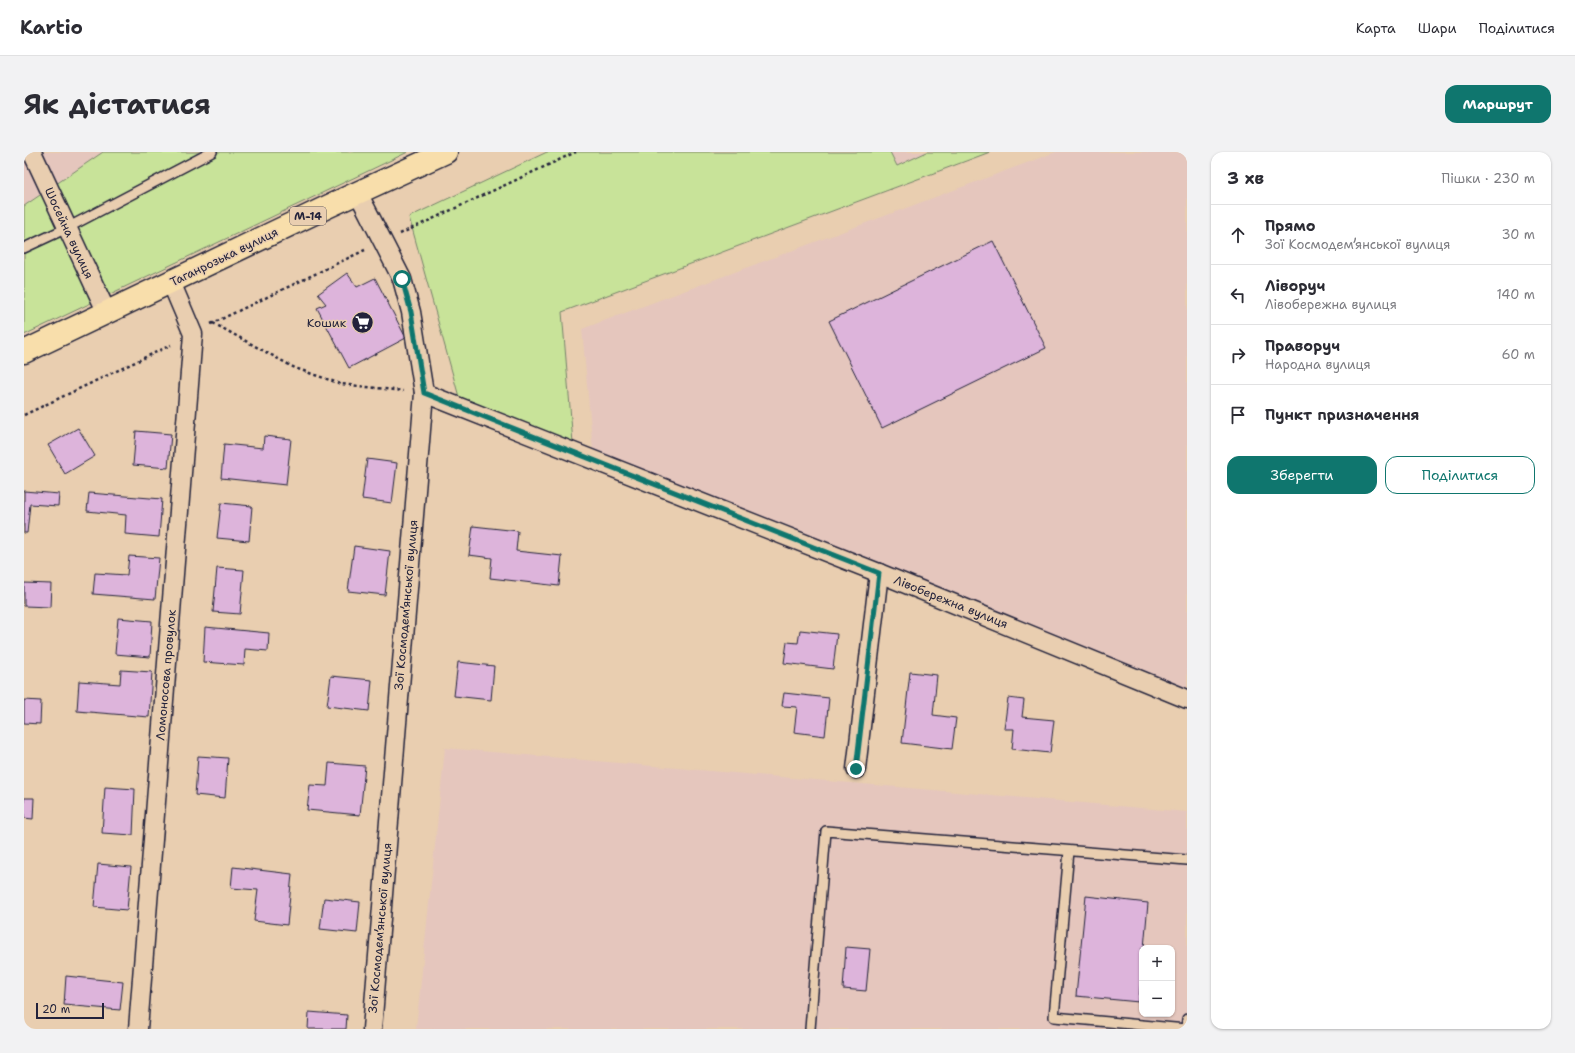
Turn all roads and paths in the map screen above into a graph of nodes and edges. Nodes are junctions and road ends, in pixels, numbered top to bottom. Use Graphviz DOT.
graph roads {
  1 [pos="32,152"];
  2 [pos="212,152"];
  3 [pos="446,152"];
  4 [pos="576,152"];
  5 [pos="358,193"];
  6 [pos="67,228"];
  7 [pos="384,242"];
  8 [pos="24,248"];
  9 [pos="171,282"];
  10 [pos="107,313"];
  11 [pos="188,322"];
  12 [pos="24,352"];
  13 [pos="424,393"];
  14 [pos="879,573"];
  15 [pos="1187,698"];
  16 [pos="856,769"];
  17 [pos="1069,851"];
  18 [pos="1187,860"];
  19 [pos="1187,1019"];
  20 [pos="138,1029"];
  21 [pos="372,1029"];
  22 [pos="810,1029"];
  1 -- 6 [label="street, Шосейна вулиця"];
  2 -- 6 [label="lane"];
  3 -- 5 [label="highway, Таганрозька вулиця / М-14"];
  4 -- 7 [label="path"];
  5 -- 7 [label="street, Зої Космодем’янської вулиця"];
  5 -- 9 [label="highway, Таганрозька вулиця / М-14"];
  6 -- 8 [label="lane"];
  6 -- 10 [label="street, Шосейна вулиця"];
  7 -- 13 [label="street, Зої Космодем’янської вулиця"];
  9 -- 10 [label="highway, Таганрозька вулиця / М-14"];
  9 -- 11 [label="street, Ломоносова провулок"];
  10 -- 12 [label="highway, Таганрозька вулиця / М-14"];
  11 -- 13 [label="path"];
  11 -- 20 [label="street, Ломоносова провулок"];
  13 -- 14 [label="street, Лівобережна вулиця"];
  13 -- 21 [label="street, Зої Космодем’янської вулиця"];
  14 -- 15 [label="street, Лівобережна вулиця"];
  14 -- 16 [label="street"];
  17 -- 18 [label="lane"];
  17 -- 19 [label="lane"];
  17 -- 22 [label="lane"];
}
